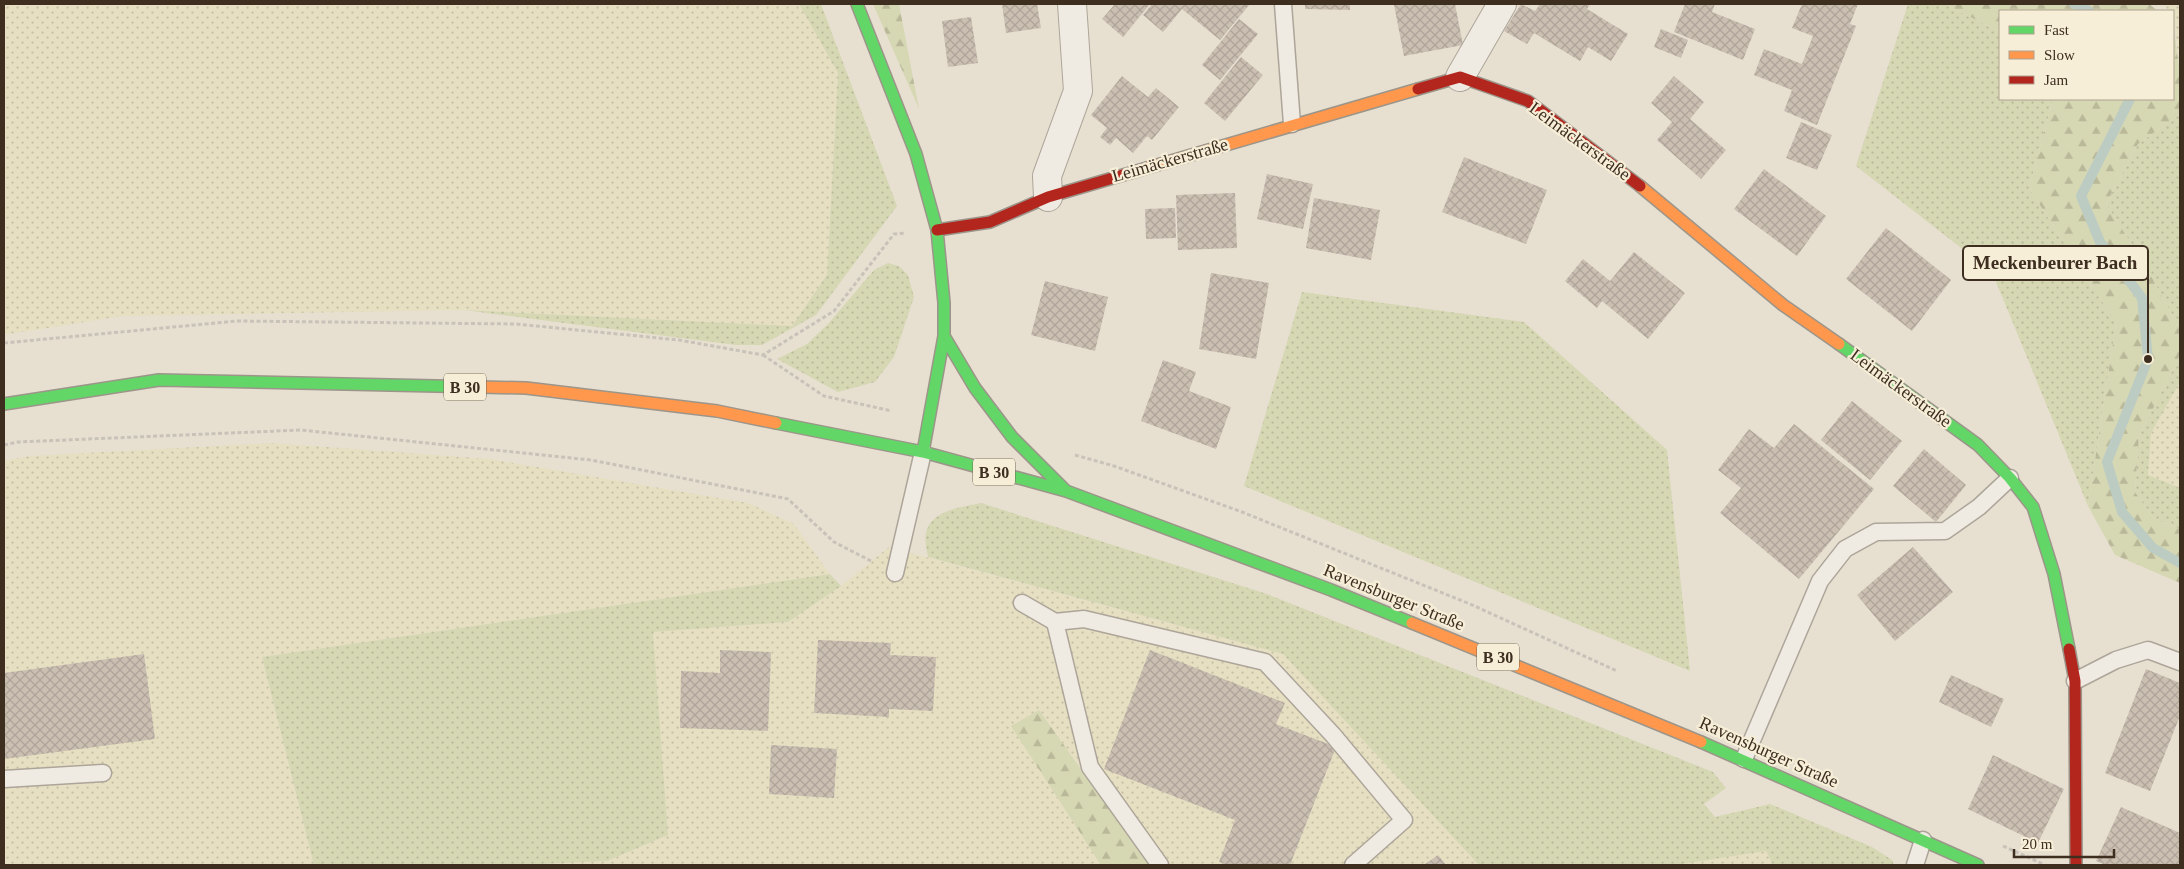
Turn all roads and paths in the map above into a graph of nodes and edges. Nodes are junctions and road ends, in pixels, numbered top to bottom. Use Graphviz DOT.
graph roads {
  1 [pos="857,4"];
  2 [pos="1072,4"];
  3 [pos="1283,4"];
  4 [pos="1502,4"];
  5 [pos="1460,77"];
  6 [pos="1292,124"];
  7 [pos="1048,197"];
  8 [pos="937,230"];
  9 [pos="944,336"];
  10 [pos="4,343"];
  11 [pos="4,404"];
  12 [pos="4,445"];
  13 [pos="922,452"];
  14 [pos="2010,478"];
  15 [pos="1066,491"];
  16 [pos="895,573"];
  17 [pos="1022,603"];
  18 [pos="1055,622"];
  19 [pos="2180,662"];
  20 [pos="2075,681"];
  21 [pos="1744,759"];
  22 [pos="103,773"];
  23 [pos="4,779"];
  24 [pos="1923,840"];
  25 [pos="1160,865"];
  26 [pos="1353,865"];
  27 [pos="1915,865"];
  28 [pos="1978,865"];
  29 [pos="2076,865"];
  1 -- 8 [label="street"];
  2 -- 7 [label="street"];
  3 -- 6 [label="lane"];
  4 -- 5 [label="street"];
  5 -- 6 [label="street, Leimäckerstraße"];
  5 -- 14 [label="street, Leimäckerstraße"];
  6 -- 7 [label="street, Leimäckerstraße"];
  7 -- 8 [label="street, Leimäckerstraße"];
  8 -- 9 [label="street"];
  8 -- 10 [label="path"];
  9 -- 13 [label="street"];
  9 -- 15 [label="street"];
  11 -- 13 [label="street, B 30"];
  12 -- 16 [label="path"];
  13 -- 15 [label="street, Ravensburger Straße / B 30"];
  13 -- 16 [label="lane"];
  14 -- 20 [label="street, Leimäckerstraße"];
  14 -- 21 [label="lane"];
  15 -- 21 [label="street, Ravensburger Straße / B 30"];
  17 -- 18 [label="lane"];
  18 -- 25 [label="lane"];
  18 -- 26 [label="lane"];
  19 -- 20 [label="lane"];
  20 -- 29 [label="street, Leimäckerstraße"];
  21 -- 24 [label="street, Ravensburger Straße / B 30"];
  22 -- 23 [label="lane"];
  24 -- 27 [label="lane"];
  24 -- 28 [label="street, Ravensburger Straße / B 30"];
}
